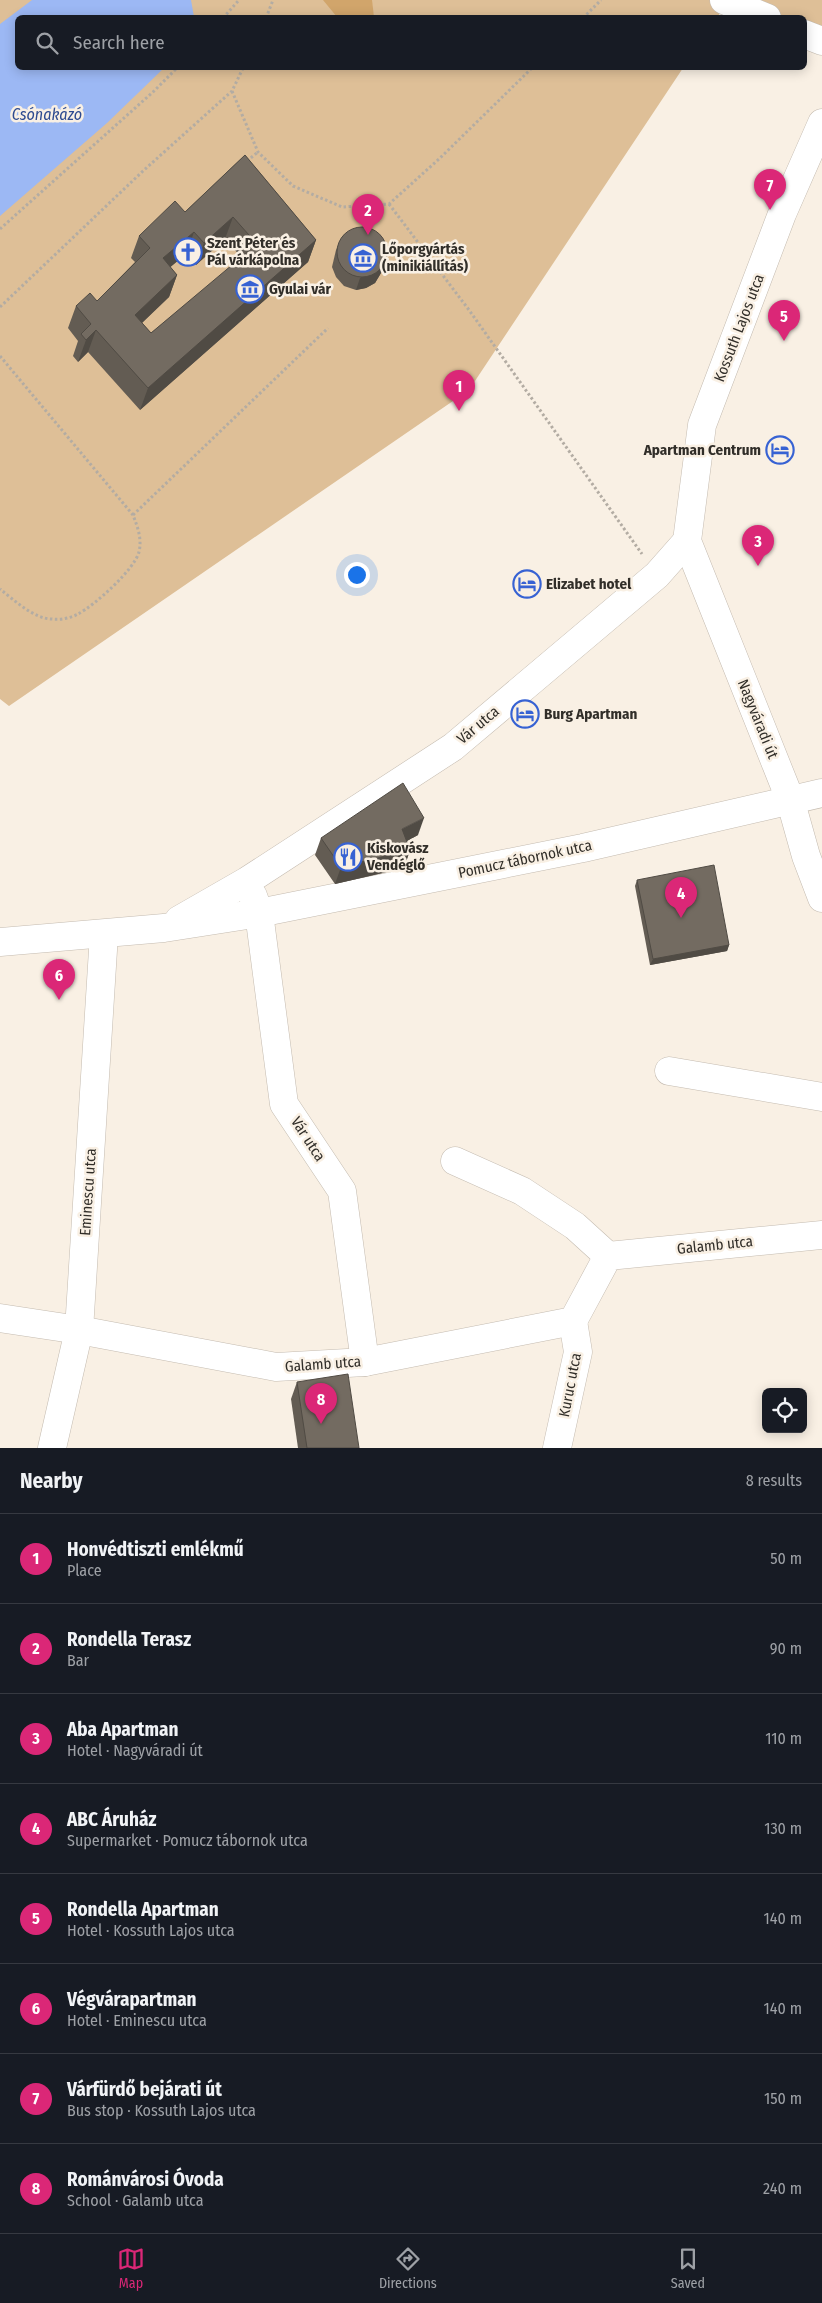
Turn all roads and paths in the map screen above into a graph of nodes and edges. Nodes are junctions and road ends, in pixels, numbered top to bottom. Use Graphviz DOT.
graph roads {
  1 [pos="239,0"];
  2 [pos="274,0"];
  3 [pos="601,0"];
  4 [pos="726,1"];
  5 [pos="226,15"];
  6 [pos="267,15"];
  7 [pos="586,15"];
  8 [pos="761,15"];
  9 [pos="807,35"];
  10 [pos="822,41"];
  11 [pos="174,70"];
  12 [pos="242,70"];
  13 [pos="530,70"];
  14 [pos="232,92"];
  15 [pos="822,124"];
  16 [pos="258,152"];
  17 [pos="244,165"];
  18 [pos="389,204"];
  19 [pos="0,229"];
  20 [pos="0,308"];
  21 [pos="328,328"];
  22 [pos="0,356"];
  23 [pos="133,515"];
  24 [pos="688,542"];
  25 [pos="657,575"];
  26 [pos="0,589"];
  27 [pos="822,793"];
  28 [pos="790,799"];
  29 [pos="247,881"];
  30 [pos="821,892"];
  31 [pos="259,913"];
  32 [pos="164,928"];
  33 [pos="104,934"];
  34 [pos="0,942"];
  35 [pos="669,1070"];
  36 [pos="822,1097"];
  37 [pos="455,1161"];
  38 [pos="822,1235"];
  39 [pos="608,1256"];
  40 [pos="0,1318"];
  41 [pos="573,1321"];
  42 [pos="79,1330"];
  43 [pos="365,1362"];
  44 [pos="52,1448"];
  45 [pos="557,1448"];
  1 -- 5 [label="path"];
  2 -- 6 [label="path"];
  3 -- 7 [label="path"];
  4 -- 8 [label="street"];
  9 -- 10 [label="street"];
  11 -- 19 [label="path"];
  12 -- 14 [label="path"];
  13 -- 18 [label="path"];
  14 -- 16 [label="path"];
  14 -- 20 [label="path"];
  15 -- 24 [label="street, Kossuth Lajos utca"];
  16 -- 17 [label="path"];
  16 -- 18 [label="path"];
  18 -- 25 [label="path"];
  21 -- 23 [label="path"];
  22 -- 23 [label="path"];
  23 -- 26 [label="path"];
  24 -- 25 [label="street, Vár utca"];
  24 -- 28 [label="street, Nagyváradi út"];
  25 -- 29 [label="street, Vár utca"];
  27 -- 28 [label="street, Pomucz tábornok utca"];
  28 -- 30 [label="street, Nagyváradi út"];
  28 -- 31 [label="street, Pomucz tábornok utca"];
  29 -- 31 [label="street, Vár utca"];
  29 -- 32 [label="street, Vár utca"];
  31 -- 32 [label="street, Vár utca"];
  31 -- 43 [label="street, Vár utca"];
  32 -- 33 [label="street, Vár utca"];
  33 -- 34 [label="street, Vár utca"];
  33 -- 42 [label="street, Eminescu utca"];
  35 -- 36 [label="street"];
  37 -- 39 [label="street"];
  38 -- 39 [label="street, Galamb utca"];
  39 -- 41 [label="street"];
  40 -- 42 [label="street, Galamb utca"];
  41 -- 43 [label="street, Galamb utca"];
  41 -- 45 [label="street, Kuruc utca"];
  42 -- 43 [label="street, Galamb utca"];
  42 -- 44 [label="street, Eminescu utca"];
}
